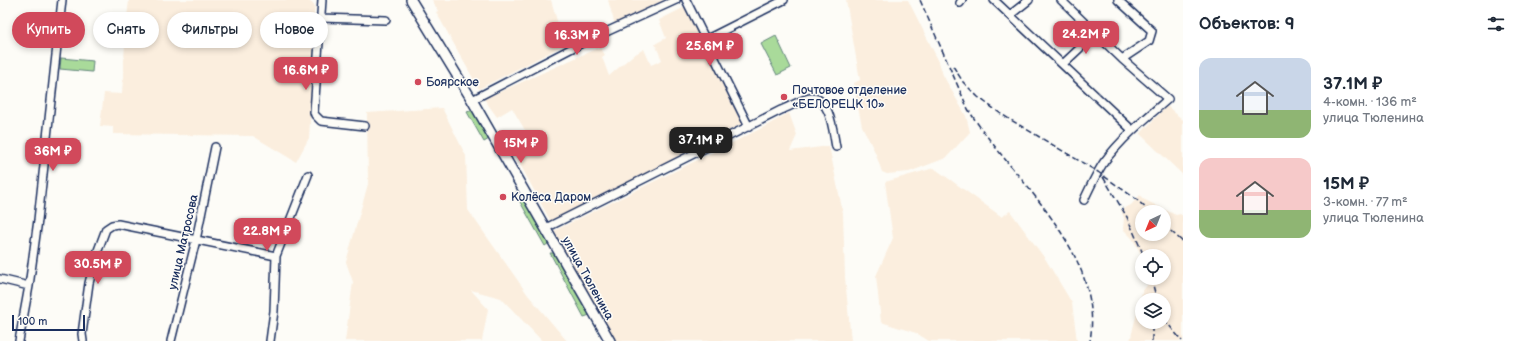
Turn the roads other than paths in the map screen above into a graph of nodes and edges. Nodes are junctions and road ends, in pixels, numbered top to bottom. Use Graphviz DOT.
graph roads {
  1 [pos="62,0"];
  2 [pos="322,0"];
  3 [pos="411,0"];
  4 [pos="676,0"];
  5 [pos="686,0"];
  6 [pos="784,0"];
  7 [pos="994,0"];
  8 [pos="1029,0"];
  9 [pos="1061,0"];
  10 [pos="1118,0"];
  11 [pos="321,12"];
  12 [pos="1010,15"];
  13 [pos="328,18"];
  14 [pos="386,20"];
  15 [pos="1093,30"];
  16 [pos="707,39"];
  17 [pos="318,48"];
  18 [pos="1122,59"];
  19 [pos="1063,64"];
  20 [pos="472,100"];
  21 [pos="365,126"];
  22 [pos="749,127"];
  23 [pos="1132,130"];
  24 [pos="215,147"];
  25 [pos="836,147"];
  26 [pos="308,175"];
  27 [pos="1084,200"];
  28 [pos="546,228"];
  29 [pos="196,240"];
  30 [pos="276,256"];
  31 [pos="0,279"];
  32 [pos="30,286"];
  33 [pos="19,341"];
  34 [pos="83,341"];
  35 [pos="171,341"];
  36 [pos="270,341"];
  37 [pos="610,341"];
  1 -- 32 [label="street"];
  2 -- 11 [label="street"];
  3 -- 20 [label="main road, улица Тюленина"];
  4 -- 20 [label="street"];
  5 -- 16 [label="street"];
  6 -- 16 [label="street"];
  7 -- 12 [label="street"];
  8 -- 12 [label="street"];
  9 -- 15 [label="street"];
  10 -- 18 [label="street"];
  12 -- 19 [label="street"];
  13 -- 14 [label="street"];
  15 -- 18 [label="street"];
  15 -- 19 [label="street"];
  16 -- 22 [label="street"];
  17 -- 21 [label="street"];
  18 -- 23 [label="street"];
  19 -- 23 [label="street"];
  20 -- 28 [label="main road, улица Тюленина"];
  22 -- 25 [label="street, улица Тюленина"];
  22 -- 28 [label="street, улица Тюленина"];
  23 -- 27 [label="street"];
  24 -- 29 [label="street, улица Матросова"];
  26 -- 30 [label="street"];
  28 -- 37 [label="main road, улица Тюленина"];
  29 -- 30 [label="street"];
  29 -- 34 [label="street"];
  29 -- 35 [label="street, улица Матросова"];
  30 -- 36 [label="street"];
  31 -- 32 [label="street"];
  32 -- 33 [label="street"];
}
